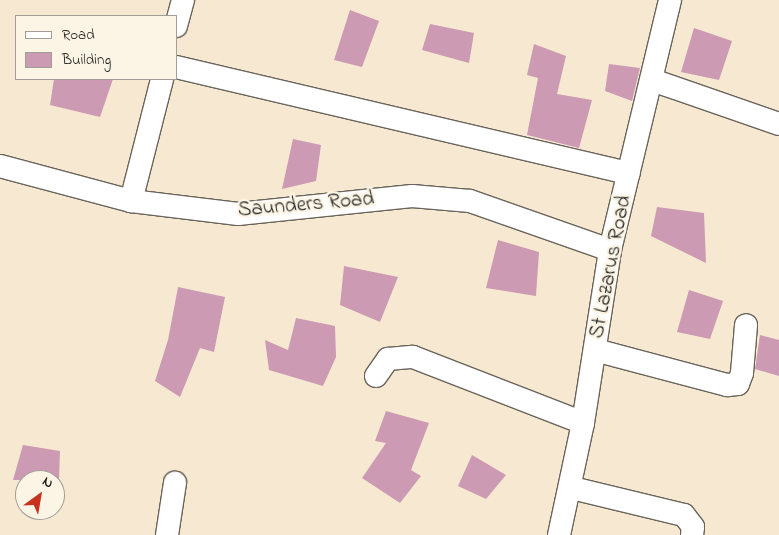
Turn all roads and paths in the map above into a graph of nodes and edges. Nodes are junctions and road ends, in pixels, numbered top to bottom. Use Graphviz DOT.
graph roads {
  1 [pos="183,0"];
  2 [pos="670,0"];
  3 [pos="178,19"];
  4 [pos="178,67"];
  5 [pos="162,80"];
  6 [pos="652,80"];
  7 [pos="779,124"];
  8 [pos="0,166"];
  9 [pos="629,173"];
  10 [pos="131,201"];
  11 [pos="610,250"];
  12 [pos="746,325"];
  13 [pos="595,350"];
  14 [pos="376,376"];
  15 [pos="583,423"];
  16 [pos="175,483"];
  17 [pos="572,488"];
  18 [pos="168,535"];
  19 [pos="559,535"];
  20 [pos="692,535"];
  1 -- 3 [label="street"];
  2 -- 6 [label="street, St Lazarus Road"];
  4 -- 9 [label="street"];
  5 -- 10 [label="street"];
  6 -- 7 [label="street"];
  6 -- 9 [label="street, St Lazarus Road"];
  8 -- 10 [label="street, Saunders Road"];
  9 -- 11 [label="street, St Lazarus Road"];
  10 -- 11 [label="street, Saunders Road"];
  11 -- 13 [label="street, St Lazarus Road"];
  12 -- 13 [label="street"];
  13 -- 15 [label="street, St Lazarus Road"];
  14 -- 15 [label="street"];
  15 -- 17 [label="street, St Lazarus Road"];
  16 -- 18 [label="street"];
  17 -- 19 [label="street, St Lazarus Road"];
  17 -- 20 [label="street"];
}
